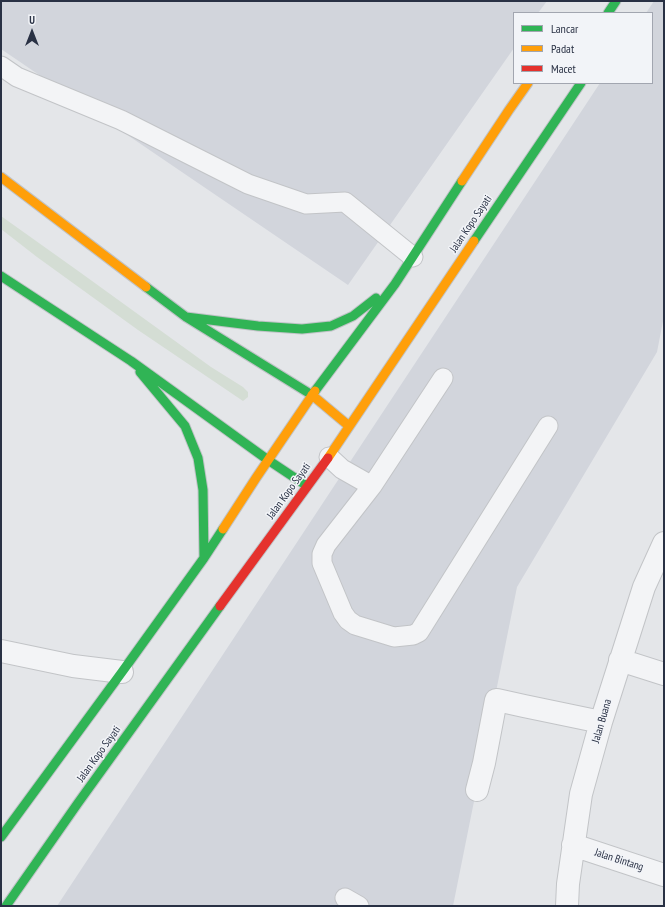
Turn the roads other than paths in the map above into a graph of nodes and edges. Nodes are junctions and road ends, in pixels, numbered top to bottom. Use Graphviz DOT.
graph roads {
  1 [pos="616,1"];
  2 [pos="609,12"];
  3 [pos="1,66"];
  4 [pos="527,84"];
  5 [pos="580,84"];
  6 [pos="1,177"];
  7 [pos="413,257"];
  8 [pos="1,276"];
  9 [pos="395,284"];
  10 [pos="186,317"];
  11 [pos="131,361"];
  12 [pos="443,378"];
  13 [pos="312,395"];
  14 [pos="349,426"];
  15 [pos="548,426"];
  16 [pos="329,457"];
  17 [pos="268,460"];
  18 [pos="307,486"];
  19 [pos="372,486"];
  20 [pos="664,543"];
  21 [pos="204,558"];
  22 [pos="1,651"];
  23 [pos="620,660"];
  24 [pos="122,672"];
  25 [pos="664,674"];
  26 [pos="601,722"];
  27 [pos="477,790"];
  28 [pos="1,837"];
  29 [pos="573,845"];
  30 [pos="664,875"];
  31 [pos="6,906"];
  32 [pos="567,906"];
  1 -- 2 [label="main road"];
  3 -- 7 [label="lane"];
  4 -- 7 [label="main road"];
  5 -- 14 [label="main road, Jalan Kopo Sayati"];
  6 -- 10 [label="main road"];
  7 -- 9 [label="main road"];
  8 -- 11 [label="main road"];
  9 -- 10 [label="main road"];
  9 -- 13 [label="main road"];
  10 -- 13 [label="main road"];
  11 -- 17 [label="main road"];
  11 -- 21 [label="main road"];
  12 -- 19 [label="lane"];
  13 -- 14 [label="main road"];
  13 -- 17 [label="main road"];
  14 -- 16 [label="main road, Jalan Kopo Sayati"];
  15 -- 19 [label="lane"];
  16 -- 18 [label="main road, Jalan Kopo Sayati"];
  16 -- 19 [label="lane"];
  17 -- 18 [label="main road"];
  17 -- 21 [label="main road"];
  18 -- 31 [label="main road, Jalan Kopo Sayati"];
  20 -- 23 [label="street, Jalan Buana"];
  21 -- 24 [label="main road"];
  22 -- 24 [label="street"];
  23 -- 25 [label="street"];
  23 -- 26 [label="street, Jalan Buana"];
  24 -- 28 [label="main road"];
  26 -- 27 [label="street"];
  26 -- 29 [label="street, Jalan Buana"];
  29 -- 30 [label="street, Jalan Bintang"];
  29 -- 32 [label="street, Jalan Buana"];
}
